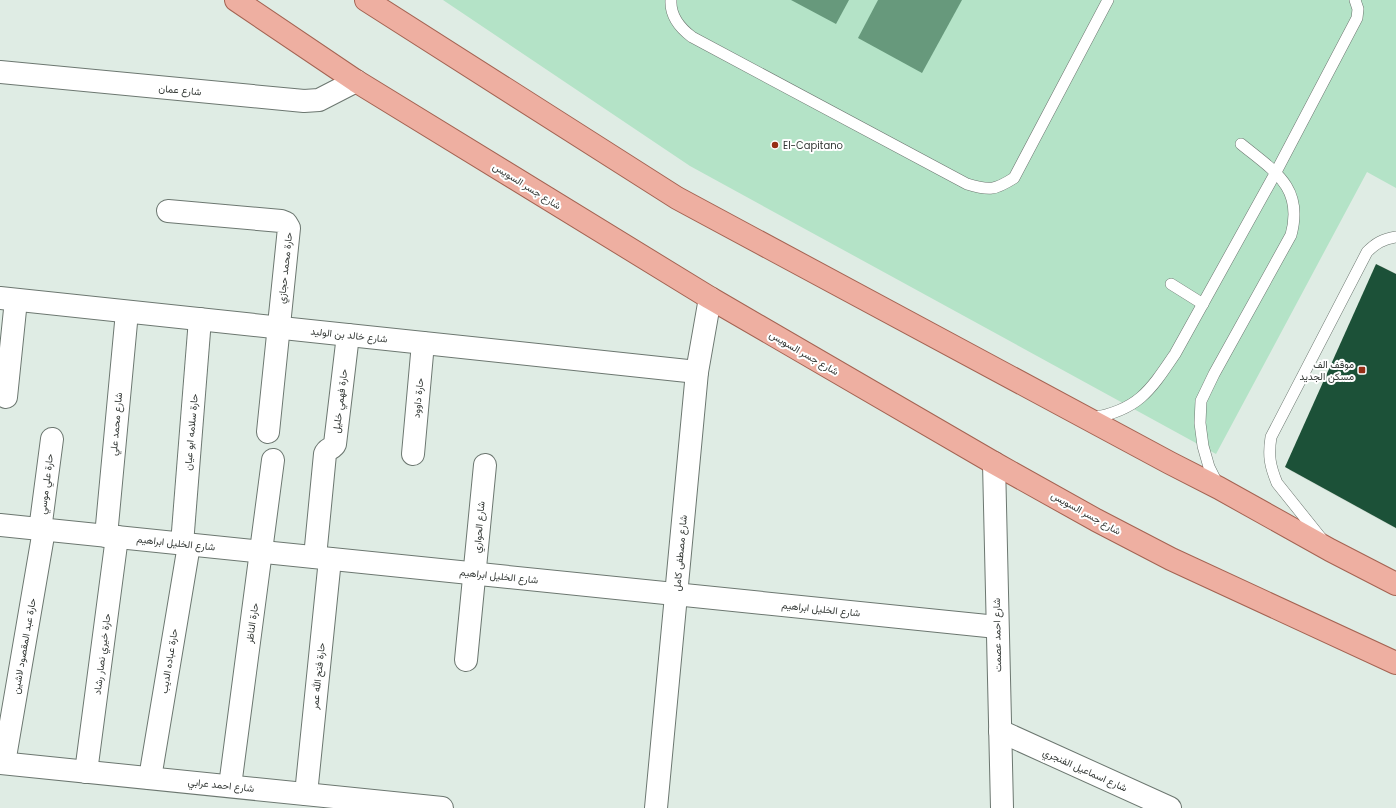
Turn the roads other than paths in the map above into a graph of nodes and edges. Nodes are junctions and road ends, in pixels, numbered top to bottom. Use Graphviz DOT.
graph roads {
  1 [pos="236,0"];
  2 [pos="366,0"];
  3 [pos="671,0"];
  4 [pos="1108,0"];
  5 [pos="1355,0"];
  6 [pos="0,78"];
  7 [pos="356,81"];
  8 [pos="1241,144"];
  9 [pos="1276,172"];
  10 [pos="168,210"];
  11 [pos="1396,237"];
  12 [pos="1171,284"];
  13 [pos="710,298"];
  14 [pos="8,299"];
  15 [pos="1203,304"];
  16 [pos="127,312"];
  17 [pos="200,319"];
  18 [pos="279,328"];
  19 [pos="348,335"];
  20 [pos="423,343"];
  21 [pos="697,372"];
  22 [pos="6,397"];
  23 [pos="1089,418"];
  24 [pos="268,432"];
  25 [pos="52,439"];
  26 [pos="413,454"];
  27 [pos="274,460"];
  28 [pos="994,463"];
  29 [pos="485,465"];
  30 [pos="1219,488"];
  31 [pos="0,526"];
  32 [pos="42,530"];
  33 [pos="111,537"];
  34 [pos="185,544"];
  35 [pos="1330,550"];
  36 [pos="261,552"];
  37 [pos="322,558"];
  38 [pos="474,573"];
  39 [pos="1396,584"];
  40 [pos="676,594"];
  41 [pos="997,627"];
  42 [pos="466,660"];
  43 [pos="1396,663"];
  44 [pos="1000,731"];
  45 [pos="2,763"];
  46 [pos="86,772"];
  47 [pos="150,778"];
  48 [pos="230,786"];
  49 [pos="306,794"];
  50 [pos="442,808"];
  51 [pos="656,808"];
  52 [pos="1002,808"];
  53 [pos="1170,808"];
  1 -- 7 [label="main road, شارع جسر السويس"];
  2 -- 23 [label="main road"];
  3 -- 4 [label="lane"];
  5 -- 9 [label="lane"];
  6 -- 7 [label="street, شارع عمان"];
  7 -- 13 [label="main road, شارع جسر السويس"];
  8 -- 9 [label="lane"];
  9 -- 15 [label="lane"];
  9 -- 30 [label="lane"];
  10 -- 18 [label="street, حارة محمد حجازي"];
  11 -- 35 [label="lane"];
  12 -- 15 [label="lane"];
  13 -- 21 [label="street, شارع مصطفى كامل"];
  13 -- 28 [label="main road, شارع جسر السويس"];
  14 -- 16 [label="street, شارع خالد بن الوليد"];
  14 -- 22 [label="street"];
  15 -- 23 [label="lane"];
  16 -- 17 [label="street, شارع خالد بن الوليد"];
  16 -- 33 [label="street, شارع محمد علي"];
  17 -- 18 [label="street, شارع خالد بن الوليد"];
  17 -- 34 [label="street, حارة سلامه ابو عيان"];
  18 -- 19 [label="street, شارع خالد بن الوليد"];
  18 -- 24 [label="street, حارة محمد حجازي"];
  19 -- 20 [label="street, شارع خالد بن الوليد"];
  19 -- 37 [label="street, حارة فهمي خليل"];
  20 -- 21 [label="street, شارع خالد بن الوليد"];
  20 -- 26 [label="street, حارة داوود"];
  21 -- 40 [label="street, شارع مصطفى كامل"];
  23 -- 30 [label="main road"];
  25 -- 32 [label="street, حارة علي موسي"];
  27 -- 36 [label="street, حارة الناظر"];
  28 -- 41 [label="street, شارع احمد عصمت"];
  28 -- 43 [label="main road, شارع جسر السويس"];
  29 -- 38 [label="street, شارع الحواري"];
  30 -- 35 [label="main road"];
  31 -- 32 [label="street, شارع الخليل ابراهيم"];
  32 -- 33 [label="street, شارع الخليل ابراهيم"];
  32 -- 45 [label="street, حارة عبد المقصود لاشين"];
  33 -- 34 [label="street, شارع الخليل ابراهيم"];
  33 -- 46 [label="street, حارة خيري نصار رشاد"];
  34 -- 36 [label="street, شارع الخليل ابراهيم"];
  34 -- 47 [label="street, حارة عباده الديب"];
  35 -- 39 [label="main road"];
  36 -- 37 [label="street, شارع الخليل ابراهيم"];
  36 -- 48 [label="street, حارة الناظر"];
  37 -- 38 [label="street, شارع الخليل ابراهيم"];
  37 -- 49 [label="street, حارة فتح الله عمر"];
  38 -- 40 [label="street, شارع الخليل ابراهيم"];
  38 -- 42 [label="street, شارع الحواري"];
  40 -- 41 [label="street, شارع الخليل ابراهيم"];
  40 -- 51 [label="street, شارع مصطفى كامل"];
  41 -- 44 [label="street, شارع احمد عصمت"];
  44 -- 52 [label="street, شارع احمد عصمت"];
  44 -- 53 [label="street, شارع اسماعيل الفنجري"];
  45 -- 46 [label="street, شارع احمد عرابي"];
  46 -- 47 [label="street, شارع احمد عرابي"];
  47 -- 48 [label="street, شارع احمد عرابي"];
  48 -- 49 [label="street, شارع احمد عرابي"];
  49 -- 50 [label="street, شارع احمد عرابي"];
}
